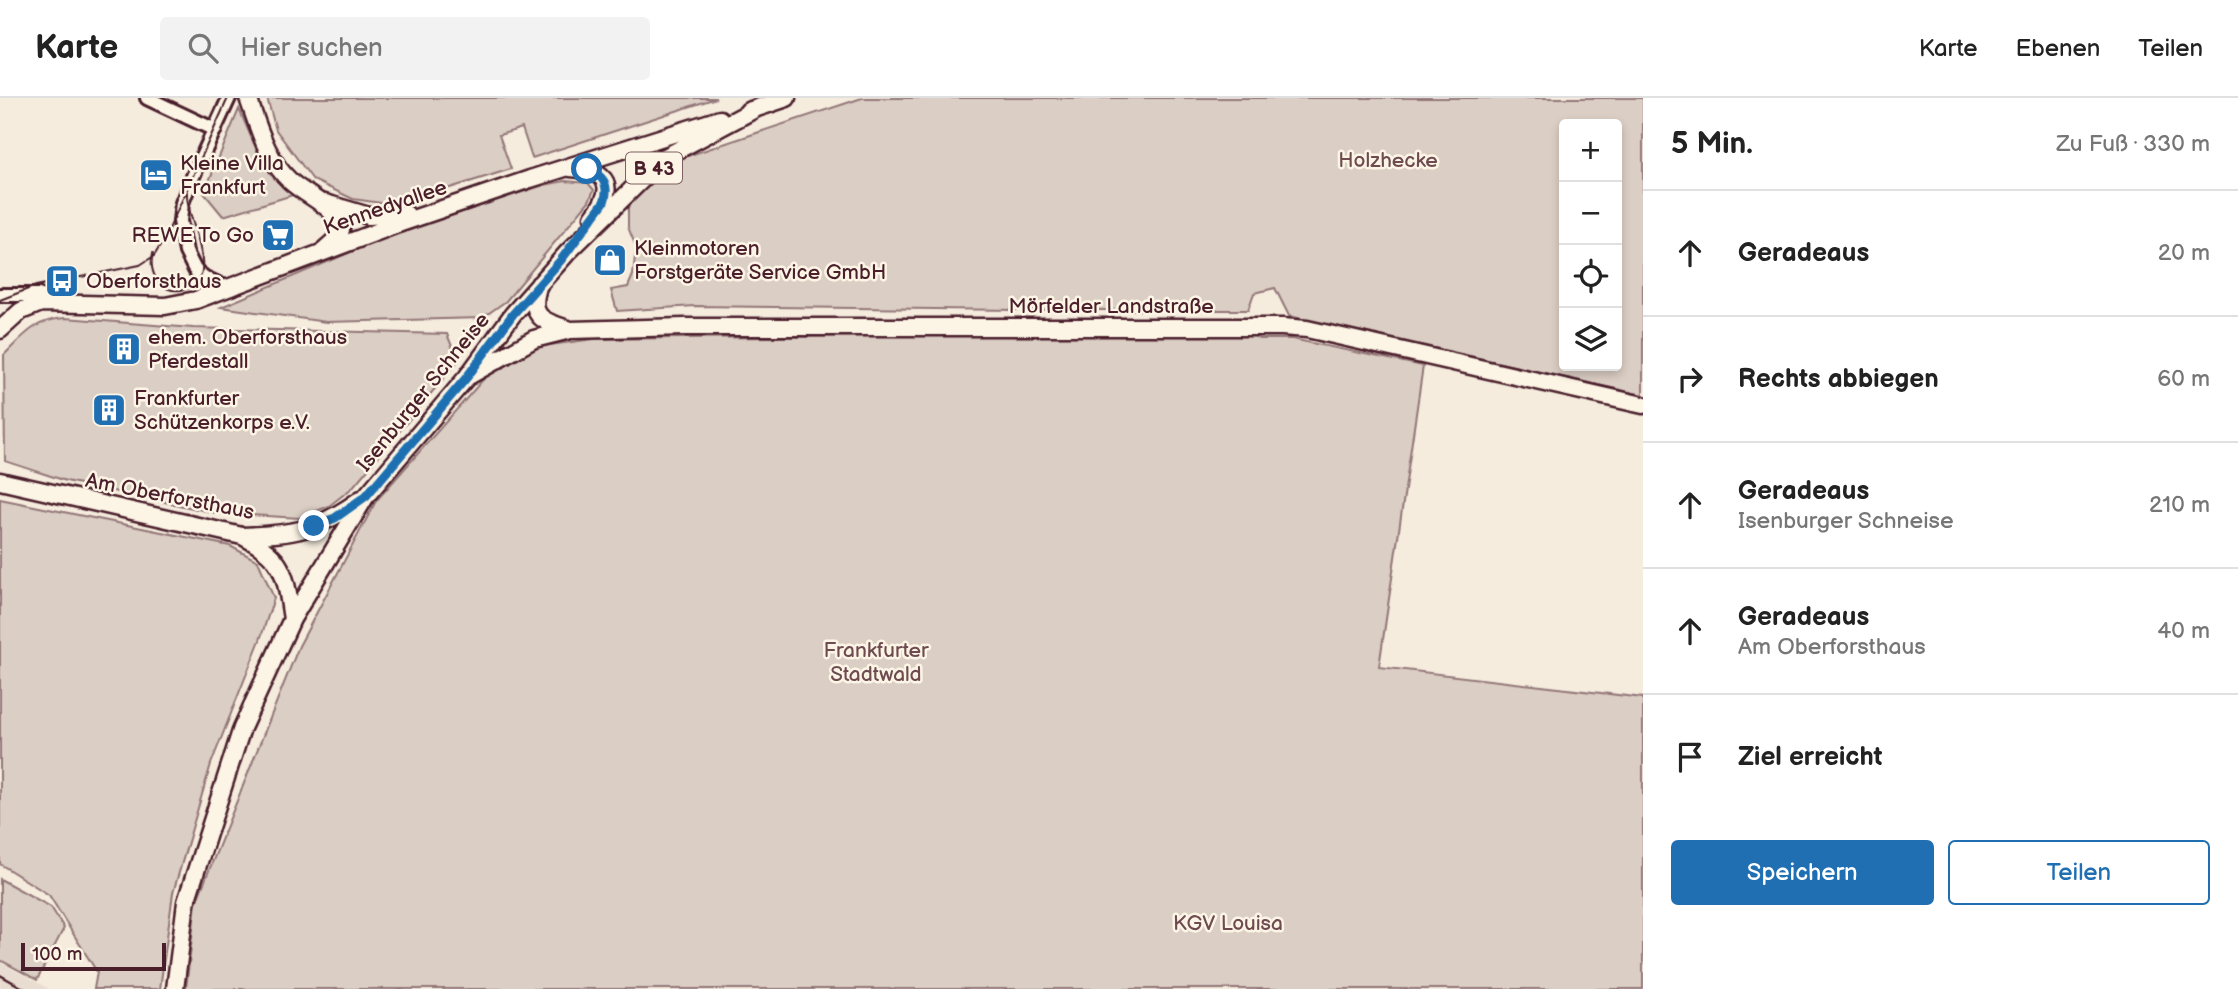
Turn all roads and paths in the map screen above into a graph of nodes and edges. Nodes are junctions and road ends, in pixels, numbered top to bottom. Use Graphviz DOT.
graph roads {
  1 [pos="147,98"];
  2 [pos="229,98"];
  3 [pos="248,98"];
  4 [pos="787,98"];
  5 [pos="757,108"];
  6 [pos="215,130"];
  7 [pos="565,168"];
  8 [pos="316,200"];
  9 [pos="442,210"];
  10 [pos="323,251"];
  11 [pos="561,260"];
  12 [pos="540,284"];
  13 [pos="227,288"];
  14 [pos="0,295"];
  15 [pos="55,302"];
  16 [pos="0,330"];
  17 [pos="570,330"];
  18 [pos="467,377"];
  19 [pos="1643,405"];
  20 [pos="0,481"];
  21 [pos="366,496"];
  22 [pos="242,536"];
  23 [pos="292,619"];
  24 [pos="175,989"];
  1 -- 6 [label="street"];
  2 -- 6 [label="street"];
  3 -- 8 [label="main road"];
  4 -- 5 [label="main road, Kennedyallee / B 43"];
  5 -- 7 [label="main road, Kennedyallee / B 43"];
  5 -- 11 [label="main road, Isenburger Schneise / B 43"];
  6 -- 13 [label="street"];
  7 -- 9 [label="main road, Kennedyallee / B 43"];
  7 -- 11 [label="main road"];
  8 -- 9 [label="main road"];
  8 -- 10 [label="main road"];
  9 -- 10 [label="main road, Kennedyallee / B 43"];
  10 -- 13 [label="main road, Kennedyallee / B 43"];
  11 -- 12 [label="main road, Isenburger Schneise / B 43"];
  12 -- 17 [label="main road, Mörfelder Landstraße"];
  12 -- 18 [label="main road, Isenburger Schneise / B 43"];
  13 -- 15 [label="main road, Kennedyallee / B 43"];
  14 -- 15 [label="street"];
  15 -- 16 [label="main road, Kennedyallee / B 43"];
  17 -- 18 [label="main road, Mörfelder Landstraße"];
  17 -- 19 [label="main road, Mörfelder Landstraße"];
  18 -- 21 [label="main road, Isenburger Schneise / B 43"];
  20 -- 22 [label="main road, Am Oberforsthaus / B 43"];
  21 -- 22 [label="main road, Am Oberforsthaus / B 43"];
  21 -- 23 [label="main road, Isenburger Schneise"];
  22 -- 23 [label="main road"];
  23 -- 24 [label="main road, Isenburger Schneise"];
}
